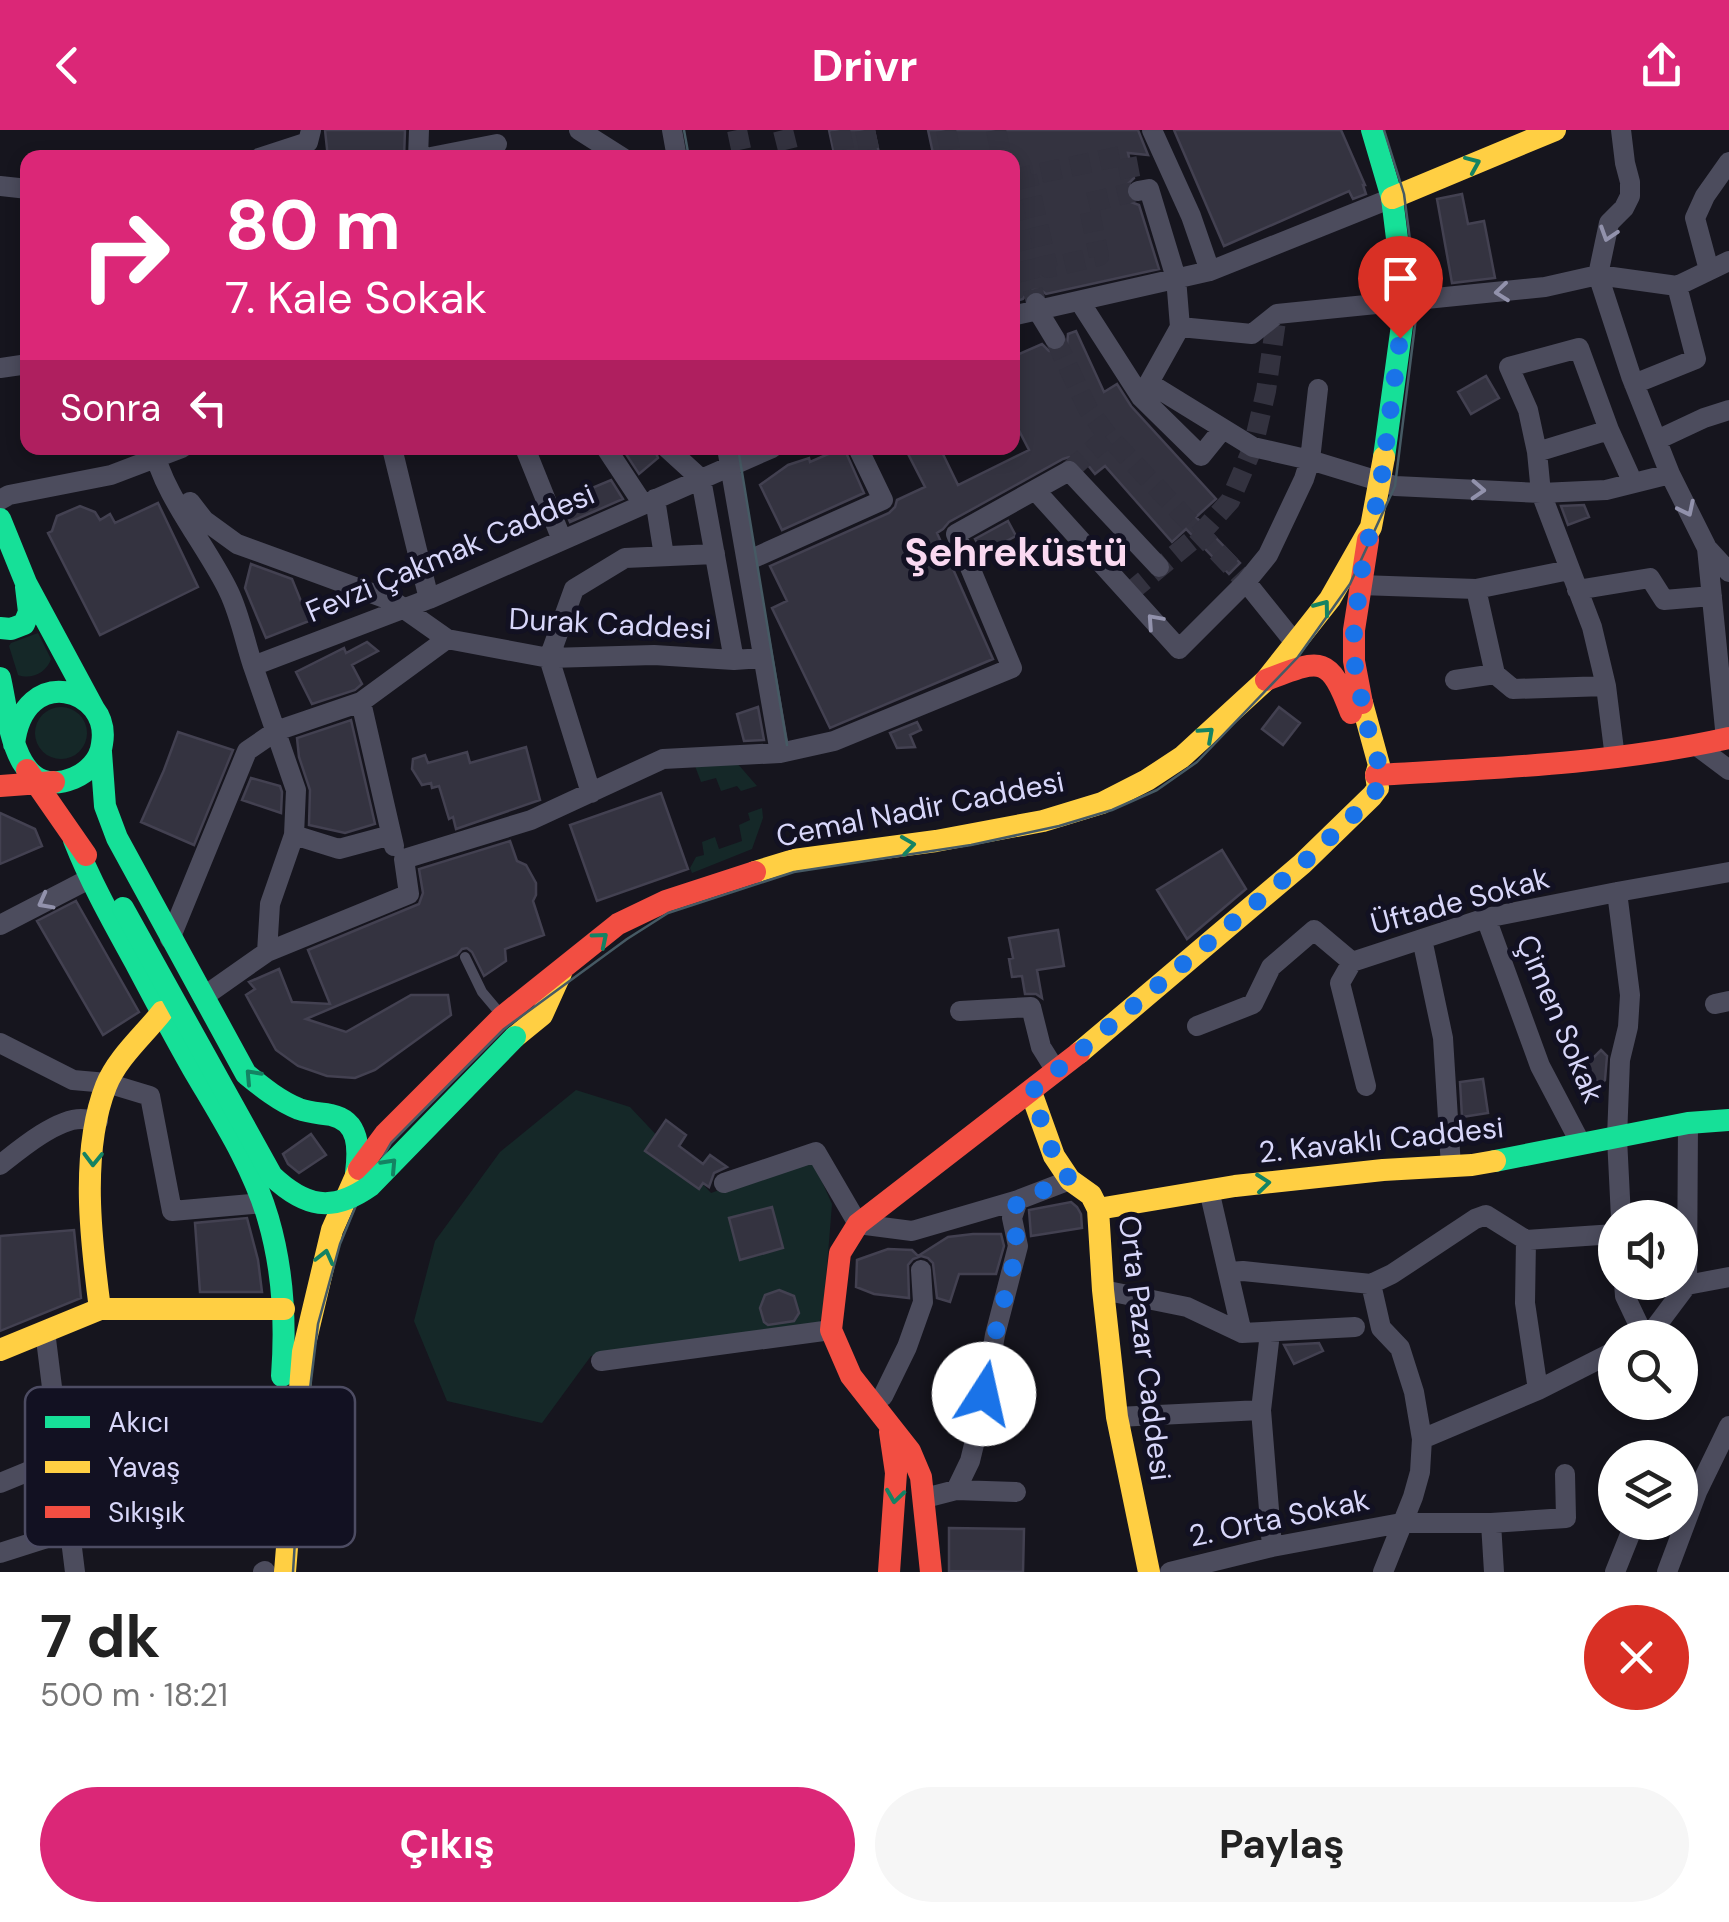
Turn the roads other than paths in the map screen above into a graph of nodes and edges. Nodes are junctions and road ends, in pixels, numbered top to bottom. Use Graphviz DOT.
graph roads {
  1 [pos="311,130"];
  2 [pos="579,130"];
  3 [pos="1152,130"];
  4 [pos="1372,130"];
  5 [pos="1554,130"];
  6 [pos="1622,130"];
  7 [pos="497,144"];
  8 [pos="283,150"];
  9 [pos="465,150"];
  10 [pos="610,150"];
  11 [pos="1729,162"];
  12 [pos="1138,191"];
  13 [pos="1392,198"];
  14 [pos="1729,261"];
  15 [pos="1210,270"];
  16 [pos="1709,270"];
  17 [pos="1598,275"];
  18 [pos="1176,278"];
  19 [pos="1677,286"];
  20 [pos="1080,302"];
  21 [pos="1405,302"];
  22 [pos="1037,306"];
  23 [pos="1020,313"];
  24 [pos="1180,327"];
  25 [pos="1055,339"];
  26 [pos="1634,384"];
  27 [pos="1318,388"];
  28 [pos="1145,390"];
  29 [pos="1729,410"];
  30 [pos="1222,430"];
  31 [pos="1609,430"];
  32 [pos="1658,440"];
  33 [pos="1537,452"];
  34 [pos="151,455"];
  35 [pos="156,455"];
  36 [pos="156,455"];
  37 [pos="394,455"];
  38 [pos="529,455"];
  39 [pos="612,455"];
  40 [pos="675,455"];
  41 [pos="861,455"];
  42 [pos="733,458"];
  43 [pos="1310,460"];
  44 [pos="1670,474"];
  45 [pos="701,479"];
  46 [pos="1381,482"];
  47 [pos="1633,483"];
  48 [pos="1034,490"];
  49 [pos="1540,493"];
  50 [pos="0,500"];
  51 [pos="649,502"];
  52 [pos="0,520"];
  53 [pos="1371,527"];
  54 [pos="562,540"];
  55 [pos="1706,548"];
  56 [pos="714,554"];
  57 [pos="664,556"];
  58 [pos="747,562"];
  59 [pos="1159,567"];
  60 [pos="1729,572"];
  61 [pos="1573,580"];
  62 [pos="1246,582"];
  63 [pos="26,583"];
  64 [pos="1360,585"];
  65 [pos="1476,589"];
  66 [pos="1712,596"];
  67 [pos="429,599"];
  68 [pos="406,608"];
  69 [pos="0,628"];
  70 [pos="447,639"];
  71 [pos="1295,643"];
  72 [pos="550,658"];
  73 [pos="762,658"];
  74 [pos="734,660"];
  75 [pos="253,666"];
  76 [pos="1495,674"];
  77 [pos="0,678"];
  78 [pos="1266,680"];
  79 [pos="1455,680"];
  80 [pos="1606,686"];
  81 [pos="362,702"];
  82 [pos="94,709"];
  83 [pos="8,730"];
  84 [pos="276,730"];
  85 [pos="1727,738"];
  86 [pos="1698,746"];
  87 [pos="101,752"];
  88 [pos="780,753"];
  89 [pos="1616,758"];
  90 [pos="1729,770"];
  91 [pos="1376,775"];
  92 [pos="39,779"];
  93 [pos="0,786"];
  94 [pos="592,793"];
  95 [pos="294,834"];
  96 [pos="391,835"];
  97 [pos="74,840"];
  98 [pos="404,858"];
  99 [pos="1723,873"];
  100 [pos="89,878"];
  101 [pos="1617,892"];
  102 [pos="1486,918"];
  103 [pos="0,925"];
  104 [pos="170,938"];
  105 [pos="1422,939"];
  106 [pos="267,952"];
  107 [pos="464,957"];
  108 [pos="1352,962"];
  109 [pos="203,997"];
  110 [pos="960,1011"];
  111 [pos="162,1012"];
  112 [pos="509,1026"];
  113 [pos="1197,1026"];
  114 [pos="0,1043"];
  115 [pos="1056,1071"];
  116 [pos="107,1083"];
  117 [pos="1366,1086"];
  118 [pos="1031,1092"];
  119 [pos="1729,1120"];
  120 [pos="98,1121"];
  121 [pos="1688,1123"];
  122 [pos="1617,1138"];
  123 [pos="1580,1142"];
  124 [pos="241,1154"];
  125 [pos="0,1165"];
  126 [pos="1451,1166"];
  127 [pos="356,1173"];
  128 [pos="1070,1180"];
  129 [pos="724,1183"];
  130 [pos="1209,1190"];
  131 [pos="1018,1200"];
  132 [pos="1620,1200"];
  133 [pos="1688,1200"];
  134 [pos="263,1204"];
  135 [pos="340,1206"];
  136 [pos="1098,1208"];
  137 [pos="858,1224"];
  138 [pos="1598,1235"];
  139 [pos="1526,1240"];
  140 [pos="921,1270"];
  141 [pos="1228,1272"];
  142 [pos="1729,1278"];
  143 [pos="1371,1284"];
  144 [pos="1698,1284"];
  145 [pos="1103,1290"];
  146 [pos="1677,1300"];
  147 [pos="100,1309"];
  148 [pos="284,1309"];
  149 [pos="1661,1320"];
  150 [pos="1354,1327"];
  151 [pos="831,1330"];
  152 [pos="45,1331"];
  153 [pos="1270,1332"];
  154 [pos="1242,1333"];
  155 [pos="0,1350"];
  156 [pos="294,1351"];
  157 [pos="1598,1360"];
  158 [pos="600,1361"];
  159 [pos="52,1387"];
  160 [pos="289,1387"];
  161 [pos="293,1387"];
  162 [pos="1538,1390"];
  163 [pos="883,1396"];
  164 [pos="1261,1410"];
  165 [pos="1117,1417"];
  166 [pos="887,1421"];
  167 [pos="1729,1426"];
  168 [pos="1422,1439"];
  169 [pos="25,1473"];
  170 [pos="1565,1474"];
  171 [pos="1698,1480"];
  172 [pos="0,1484"];
  173 [pos="956,1490"];
  174 [pos="1016,1492"];
  175 [pos="925,1498"];
  176 [pos="1401,1523"];
  177 [pos="1490,1523"];
  178 [pos="1628,1540"];
  179 [pos="1676,1540"];
  180 [pos="25,1544"];
  181 [pos="71,1547"];
  182 [pos="267,1547"];
  183 [pos="286,1547"];
  184 [pos="1272,1547"];
  185 [pos="0,1552"];
  186 [pos="75,1572"];
  187 [pos="264,1572"];
  188 [pos="285,1572"];
  189 [pos="888,1572"];
  190 [pos="931,1572"];
  191 [pos="1148,1572"];
  192 [pos="1170,1572"];
  193 [pos="1382,1572"];
  194 [pos="1494,1572"];
  195 [pos="1615,1572"];
  196 [pos="1667,1572"];
  1 -- 8 [label="street"];
  2 -- 10 [label="street"];
  3 -- 15 [label="street"];
  4 -- 13 [label="main road"];
  13 -- 5 [label="main road, one-way"];
  6 -- 17 [label="street, one-way"];
  7 -- 9 [label="street"];
  11 -- 16 [label="street"];
  12 -- 18 [label="street"];
  13 -- 15 [label="street"];
  13 -- 21 [label="main road"];
  14 -- 16 [label="street"];
  15 -- 18 [label="street"];
  16 -- 19 [label="street"];
  17 -- 19 [label="street"];
  17 -- 21 [label="street, one-way"];
  17 -- 26 [label="street"];
  18 -- 20 [label="street"];
  18 -- 24 [label="street"];
  19 -- 26 [label="street"];
  20 -- 22 [label="street"];
  20 -- 28 [label="street"];
  21 -- 24 [label="street"];
  21 -- 46 [label="main road"];
  22 -- 23 [label="street"];
  22 -- 25 [label="street"];
  24 -- 28 [label="street"];
  26 -- 32 [label="street"];
  27 -- 43 [label="street"];
  28 -- 30 [label="street"];
  28 -- 30 [label="street"];
  29 -- 32 [label="street"];
  30 -- 43 [label="street"];
  31 -- 33 [label="street"];
  31 -- 33 [label="street"];
  31 -- 47 [label="street"];
  32 -- 44 [label="street"];
  33 -- 49 [label="street"];
  34 -- 50 [label="street"];
  35 -- 75 [label="street"];
  36 -- 68 [label="street, Durak Caddesi"];
  37 -- 67 [label="street"];
  38 -- 54 [label="street"];
  39 -- 51 [label="street"];
  40 -- 45 [label="street"];
  41 -- 58 [label="street"];
  42 -- 45 [label="street, Fevzi Çakmak Caddesi"];
  42 -- 58 [label="street"];
  43 -- 46 [label="street"];
  43 -- 62 [label="street"];
  44 -- 47 [label="street"];
  44 -- 55 [label="street, one-way"];
  45 -- 51 [label="street, Fevzi Çakmak Caddesi"];
  45 -- 56 [label="street"];
  46 -- 49 [label="street, one-way"];
  46 -- 53 [label="main road"];
  47 -- 49 [label="street"];
  48 -- 59 [label="street"];
  62 -- 48 [label="street, one-way"];
  48 -- 88 [label="street"];
  49 -- 61 [label="street"];
  51 -- 54 [label="street, Fevzi Çakmak Caddesi"];
  51 -- 57 [label="street"];
  52 -- 63 [label="main road"];
  53 -- 64 [label="main road"];
  71 -- 53 [label="main road, Cemal Nadir Caddesi, one-way"];
  54 -- 67 [label="street, Fevzi Çakmak Caddesi"];
  55 -- 60 [label="street"];
  55 -- 66 [label="street"];
  56 -- 57 [label="street"];
  56 -- 74 [label="street"];
  57 -- 72 [label="street"];
  58 -- 73 [label="street"];
  61 -- 65 [label="street"];
  61 -- 66 [label="street"];
  61 -- 80 [label="street"];
  62 -- 71 [label="street"];
  63 -- 69 [label="main road"];
  63 -- 82 [label="main road"];
  64 -- 65 [label="street"];
  64 -- 91 [label="main road"];
  65 -- 76 [label="street"];
  66 -- 85 [label="street"];
  67 -- 68 [label="street, Fevzi Çakmak Caddesi"];
  68 -- 70 [label="street, Durak Caddesi"];
  68 -- 75 [label="street, Fevzi Çakmak Caddesi"];
  70 -- 72 [label="street, Durak Caddesi"];
  70 -- 81 [label="street"];
  71 -- 78 [label="main road, Cemal Nadir Caddesi"];
  72 -- 74 [label="street, Durak Caddesi"];
  72 -- 94 [label="street"];
  73 -- 74 [label="street, Durak Caddesi"];
  73 -- 88 [label="street"];
  75 -- 84 [label="street"];
  76 -- 79 [label="street"];
  76 -- 80 [label="street"];
  77 -- 83 [label="main road"];
  78 -- 91 [label="main road"];
  112 -- 78 [label="main road, Cemal Nadir Caddesi, one-way"];
  80 -- 89 [label="street"];
  81 -- 84 [label="street"];
  81 -- 96 [label="street"];
  82 -- 83 [label="main road"];
  82 -- 87 [label="main road"];
  83 -- 92 [label="main road"];
  84 -- 95 [label="street"];
  84 -- 104 [label="street"];
  85 -- 86 [label="main road"];
  86 -- 89 [label="main road"];
  86 -- 90 [label="street"];
  87 -- 92 [label="main road"];
  87 -- 104 [label="main road"];
  88 -- 94 [label="street"];
  89 -- 91 [label="main road"];
  91 -- 115 [label="main road"];
  92 -- 93 [label="main road"];
  92 -- 97 [label="main road"];
  94 -- 98 [label="street"];
  95 -- 96 [label="street"];
  95 -- 106 [label="street"];
  96 -- 98 [label="street"];
  97 -- 100 [label="main road"];
  97 -- 112 [label="main road, one-way, bridge"];
  98 -- 106 [label="street"];
  99 -- 101 [label="street, Üftade Sokak"];
  100 -- 103 [label="street, one-way"];
  100 -- 111 [label="main road"];
  101 -- 102 [label="street, Üftade Sokak"];
  101 -- 122 [label="street"];
  102 -- 105 [label="street, Üftade Sokak"];
  102 -- 123 [label="street, Çimen Sokak"];
  104 -- 109 [label="main road"];
  105 -- 108 [label="street, Üftade Sokak"];
  105 -- 126 [label="street"];
  106 -- 109 [label="street"];
  107 -- 112 [label="lane"];
  108 -- 113 [label="street, Üftade Sokak"];
  108 -- 117 [label="street"];
  127 -- 109 [label="main road, one-way"];
  110 -- 115 [label="street"];
  111 -- 116 [label="main road"];
  111 -- 124 [label="main road"];
  112 -- 127 [label="main road, Cemal Nadir Caddesi"];
  114 -- 116 [label="street"];
  115 -- 118 [label="main road"];
  116 -- 120 [label="main road"];
  116 -- 134 [label="street"];
  118 -- 128 [label="main road, Orta Pazar Caddesi"];
  118 -- 137 [label="main road"];
  119 -- 121 [label="main road, 2. Kavaklı Caddesi"];
  120 -- 125 [label="street"];
  120 -- 147 [label="main road, one-way"];
  121 -- 122 [label="main road, 2. Kavaklı Caddesi"];
  121 -- 133 [label="street"];
  122 -- 123 [label="main road, 2. Kavaklı Caddesi"];
  122 -- 132 [label="street"];
  123 -- 126 [label="main road, 2. Kavaklı Caddesi"];
  124 -- 134 [label="main road"];
  124 -- 135 [label="main road"];
  130 -- 126 [label="main road, 2. Kavaklı Caddesi, one-way"];
  127 -- 135 [label="main road, Cemal Nadir Caddesi"];
  128 -- 131 [label="street"];
  128 -- 136 [label="main road, Orta Pazar Caddesi"];
  129 -- 137 [label="street"];
  130 -- 136 [label="main road, 2. Kavaklı Caddesi"];
  130 -- 141 [label="street"];
  131 -- 137 [label="street"];
  131 -- 173 [label="street"];
  134 -- 148 [label="main road"];
  156 -- 135 [label="main road, Cemal Nadir Caddesi, one-way"];
  136 -- 145 [label="main road, Orta Pazar Caddesi"];
  137 -- 151 [label="main road"];
  138 -- 139 [label="street"];
  139 -- 143 [label="street"];
  139 -- 162 [label="street"];
  140 -- 163 [label="street"];
  141 -- 143 [label="street"];
  141 -- 154 [label="street"];
  142 -- 144 [label="street"];
  143 -- 168 [label="street"];
  145 -- 154 [label="street"];
  145 -- 165 [label="main road, Orta Pazar Caddesi"];
  146 -- 149 [label="street"];
  147 -- 148 [label="main road"];
  147 -- 152 [label="main road"];
  148 -- 156 [label="main road"];
  150 -- 153 [label="street"];
  151 -- 158 [label="street"];
  151 -- 166 [label="main road"];
  152 -- 155 [label="main road"];
  152 -- 159 [label="street"];
  153 -- 154 [label="street"];
  153 -- 164 [label="street"];
  156 -- 160 [label="main road"];
  156 -- 161 [label="main road"];
  157 -- 162 [label="street"];
  162 -- 168 [label="street"];
  164 -- 165 [label="street"];
  164 -- 184 [label="street"];
  165 -- 191 [label="main road, Orta Pazar Caddesi"];
  166 -- 175 [label="main road"];
  166 -- 189 [label="main road, one-way"];
  167 -- 171 [label="street"];
  168 -- 176 [label="street"];
  169 -- 172 [label="street"];
  170 -- 177 [label="street, 2. Orta Sokak"];
  173 -- 174 [label="street"];
  173 -- 175 [label="street"];
  175 -- 190 [label="main road"];
  176 -- 177 [label="street, 2. Orta Sokak"];
  176 -- 184 [label="street, 2. Orta Sokak"];
  176 -- 193 [label="street"];
  177 -- 194 [label="street"];
  178 -- 195 [label="street"];
  179 -- 196 [label="street"];
  180 -- 185 [label="street"];
  181 -- 186 [label="street"];
  182 -- 187 [label="main road"];
  183 -- 188 [label="main road"];
  184 -- 192 [label="street, 2. Orta Sokak"];
}
